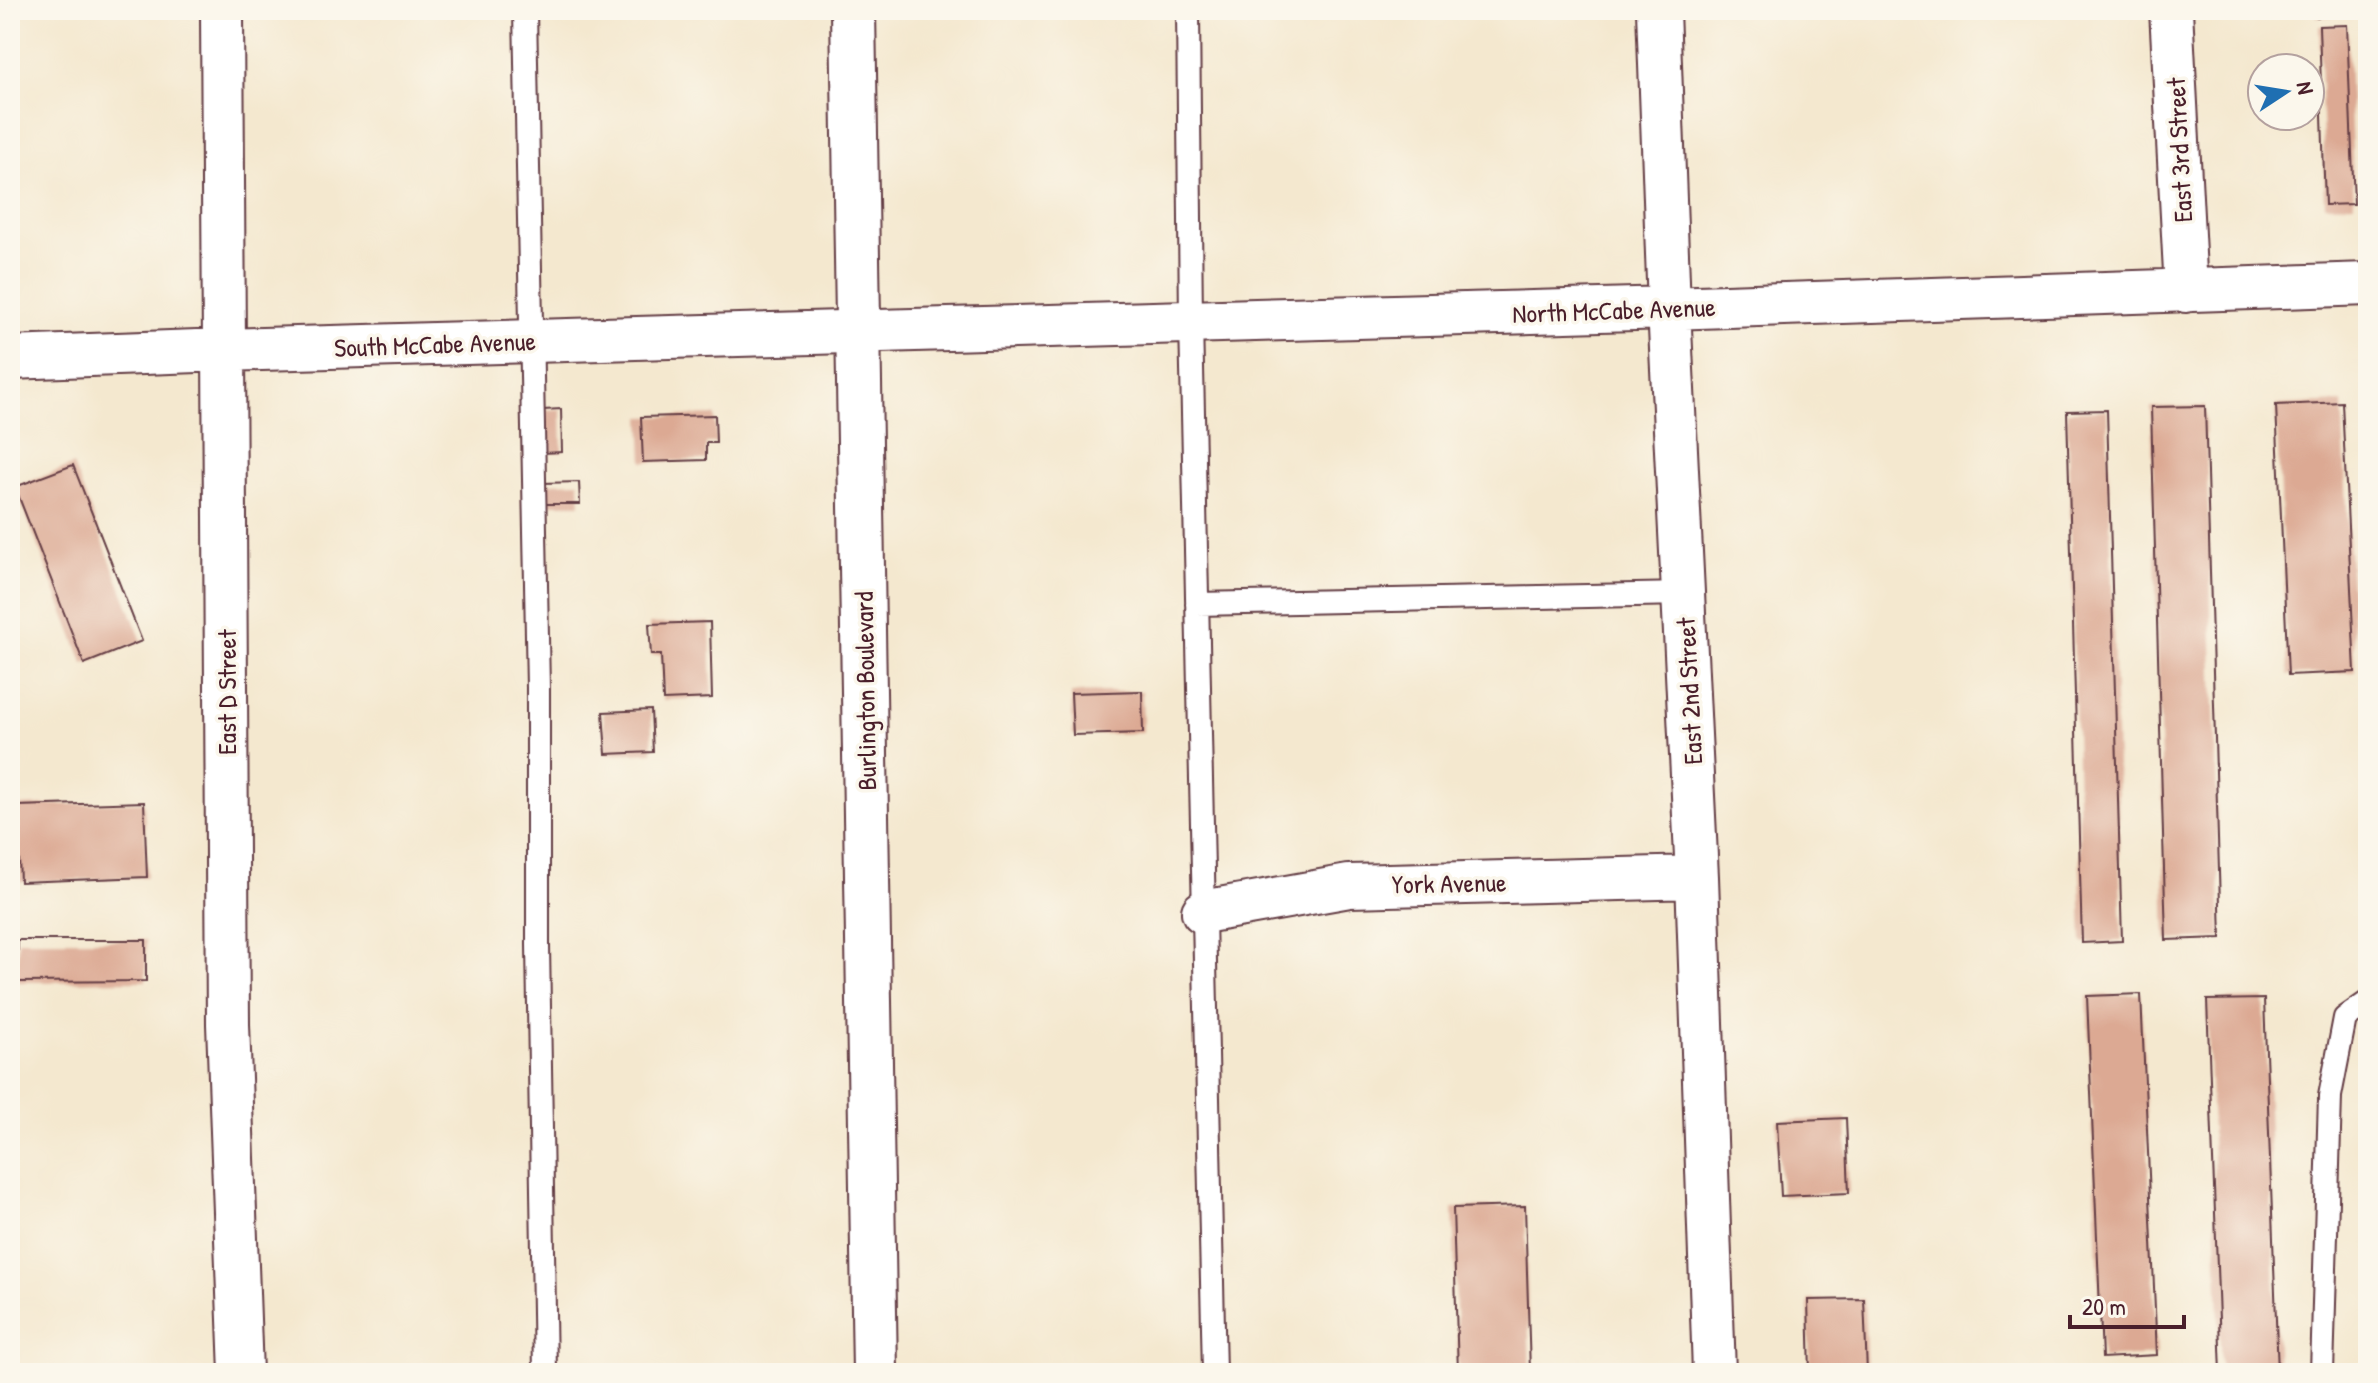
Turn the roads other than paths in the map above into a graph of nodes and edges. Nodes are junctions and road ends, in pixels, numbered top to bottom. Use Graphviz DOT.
graph roads {
  1 [pos="222,10"];
  2 [pos="525,10"];
  3 [pos="853,10"];
  4 [pos="1188,10"];
  5 [pos="1658,10"];
  6 [pos="2171,10"];
  7 [pos="2368,284"];
  8 [pos="2186,291"];
  9 [pos="1669,308"];
  10 [pos="1191,322"];
  11 [pos="859,331"];
  12 [pos="531,341"];
  13 [pos="224,350"];
  14 [pos="10,358"];
  15 [pos="1684,594"];
  16 [pos="1197,604"];
  17 [pos="1697,877"];
  18 [pos="1203,912"];
  19 [pos="2368,1002"];
  20 [pos="241,1373"];
  21 [pos="545,1373"];
  22 [pos="875,1373"];
  23 [pos="1214,1373"];
  24 [pos="1714,1373"];
  25 [pos="2322,1373"];
  1 -- 13 [label="street, East D Street"];
  2 -- 12 [label="lane"];
  3 -- 11 [label="street, Burlington Boulevard"];
  4 -- 10 [label="lane"];
  5 -- 9 [label="street, East 2nd Street"];
  6 -- 8 [label="street, East 3rd Street"];
  7 -- 8 [label="street, North McCabe Avenue"];
  8 -- 9 [label="street, North McCabe Avenue"];
  9 -- 10 [label="street, North McCabe Avenue"];
  9 -- 15 [label="street, East 2nd Street"];
  10 -- 11 [label="street, North McCabe Avenue"];
  10 -- 16 [label="lane"];
  11 -- 12 [label="street, South McCabe Avenue"];
  11 -- 22 [label="street, Burlington Boulevard"];
  12 -- 13 [label="street, South McCabe Avenue"];
  12 -- 21 [label="lane"];
  13 -- 14 [label="street, South McCabe Avenue"];
  13 -- 20 [label="street, East D Street"];
  15 -- 16 [label="lane"];
  15 -- 17 [label="street, East 2nd Street"];
  16 -- 18 [label="lane"];
  17 -- 18 [label="street, York Avenue"];
  17 -- 24 [label="street, East 2nd Street"];
  18 -- 23 [label="lane"];
  19 -- 25 [label="lane"];
}
